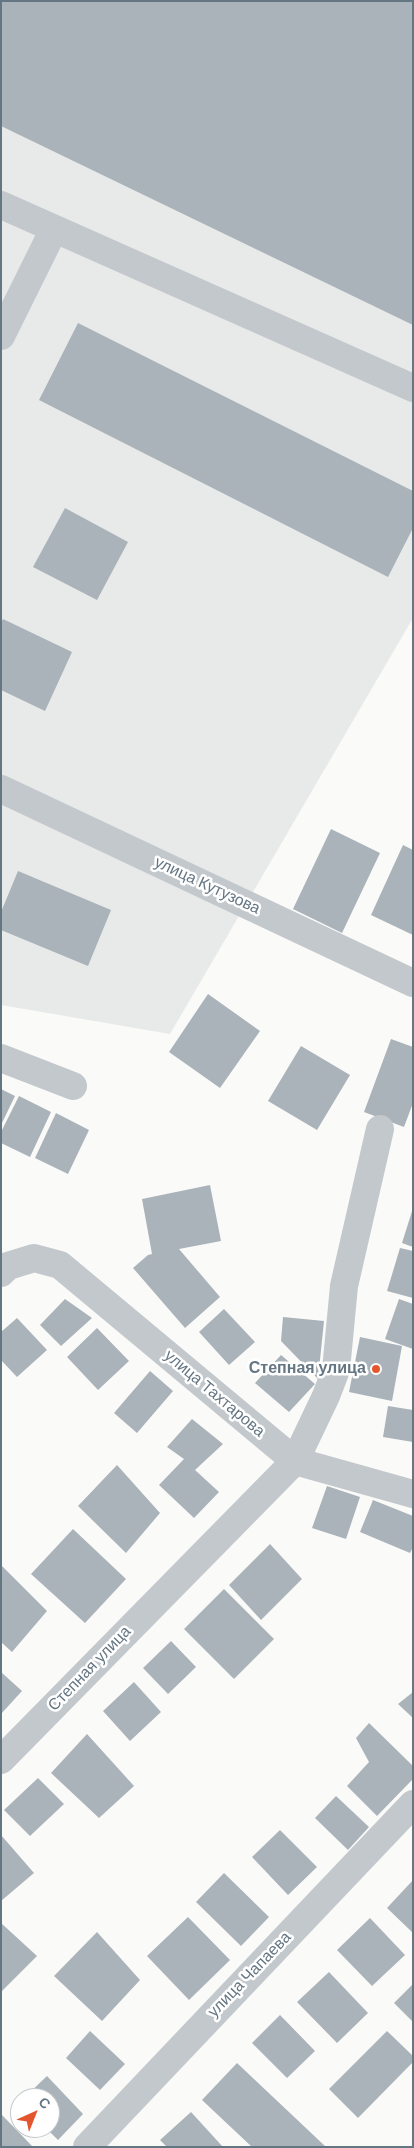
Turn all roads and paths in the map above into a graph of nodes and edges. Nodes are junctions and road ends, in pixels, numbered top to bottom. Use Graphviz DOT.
graph roads {
  1 [pos="1,205"];
  2 [pos="54,229"];
  3 [pos="1,336"];
  4 [pos="413,388"];
  5 [pos="1,790"];
  6 [pos="413,982"];
  7 [pos="1,1058"];
  8 [pos="73,1086"];
  9 [pos="380,1129"];
  10 [pos="1,1273"];
  11 [pos="295,1461"];
  12 [pos="413,1494"];
  13 [pos="1,1760"];
  14 [pos="413,1804"];
  15 [pos="86,2147"];
  1 -- 2 [label="street"];
  2 -- 3 [label="street"];
  2 -- 4 [label="street"];
  5 -- 6 [label="street, улица Кутузова"];
  7 -- 8 [label="street"];
  9 -- 11 [label="street, Степная улица"];
  10 -- 11 [label="street, улица Тахтарова"];
  11 -- 12 [label="street, улица Тахтарова"];
  11 -- 13 [label="street, Степная улица"];
  14 -- 15 [label="street, улица Чапаева"];
}
